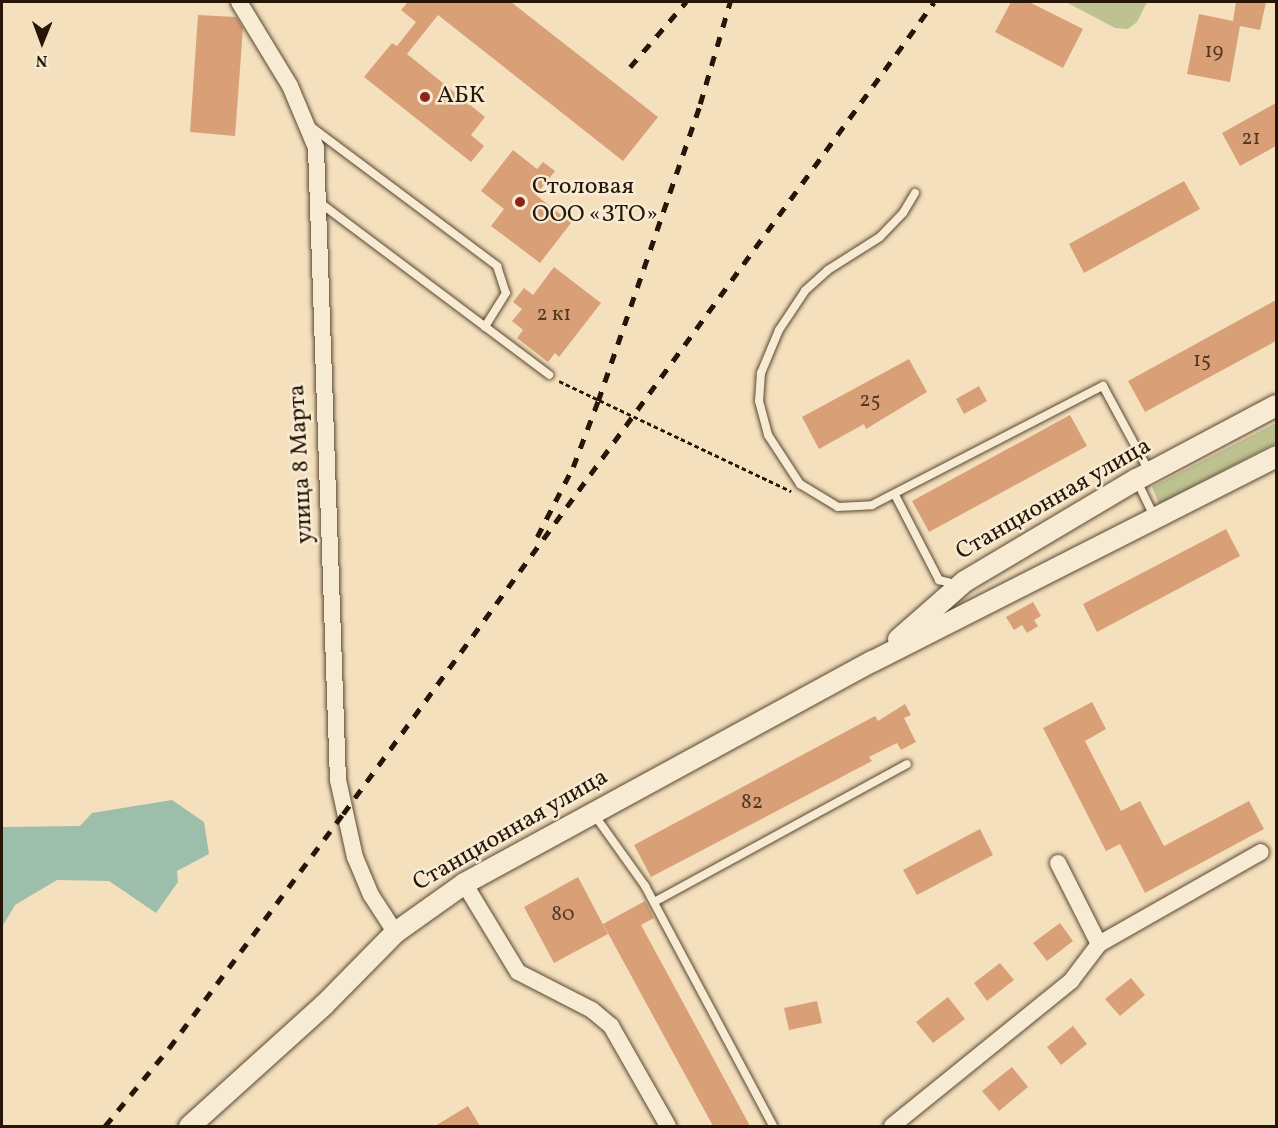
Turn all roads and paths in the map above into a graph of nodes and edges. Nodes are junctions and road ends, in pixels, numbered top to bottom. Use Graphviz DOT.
graph roads {
  1 [pos="238,2"];
  2 [pos="309,126"];
  3 [pos="915,193"];
  4 [pos="319,202"];
  5 [pos="485,327"];
  6 [pos="549,375"];
  7 [pos="1276,405"];
  8 [pos="1276,456"];
  9 [pos="1143,476"];
  10 [pos="798,494"];
  11 [pos="896,495"];
  12 [pos="1156,519"];
  13 [pos="964,580"];
  14 [pos="872,661"];
  15 [pos="907,764"];
  16 [pos="592,813"];
  17 [pos="1261,852"];
  18 [pos="1058,863"];
  19 [pos="464,883"];
  20 [pos="654,902"];
  21 [pos="395,932"];
  22 [pos="1099,944"];
  23 [pos="189,1126"];
  24 [pos="668,1126"];
  25 [pos="773,1126"];
  26 [pos="892,1126"];
  1 -- 2 [label="street, улица 8 Марта"];
  2 -- 4 [label="street, улица 8 Марта"];
  2 -- 5 [label="lane"];
  3 -- 11 [label="lane"];
  4 -- 5 [label="lane"];
  4 -- 21 [label="street, улица 8 Марта"];
  5 -- 6 [label="lane"];
  6 -- 10 [label="path"];
  7 -- 9 [label="street, Станционная улица"];
  8 -- 12 [label="street, Станционная улица"];
  9 -- 11 [label="lane"];
  9 -- 12 [label="lane"];
  9 -- 13 [label="street, Станционная улица"];
  11 -- 13 [label="lane"];
  12 -- 14 [label="street, Станционная улица"];
  13 -- 14 [label="street, Станционная улица"];
  14 -- 16 [label="street, Станционная улица"];
  15 -- 20 [label="lane"];
  16 -- 19 [label="street, Станционная улица"];
  16 -- 20 [label="lane"];
  17 -- 22 [label="street"];
  18 -- 22 [label="street"];
  19 -- 21 [label="street, Станционная улица"];
  19 -- 24 [label="street"];
  20 -- 25 [label="lane"];
  21 -- 23 [label="street, Станционная улица"];
  22 -- 26 [label="street"];
}
